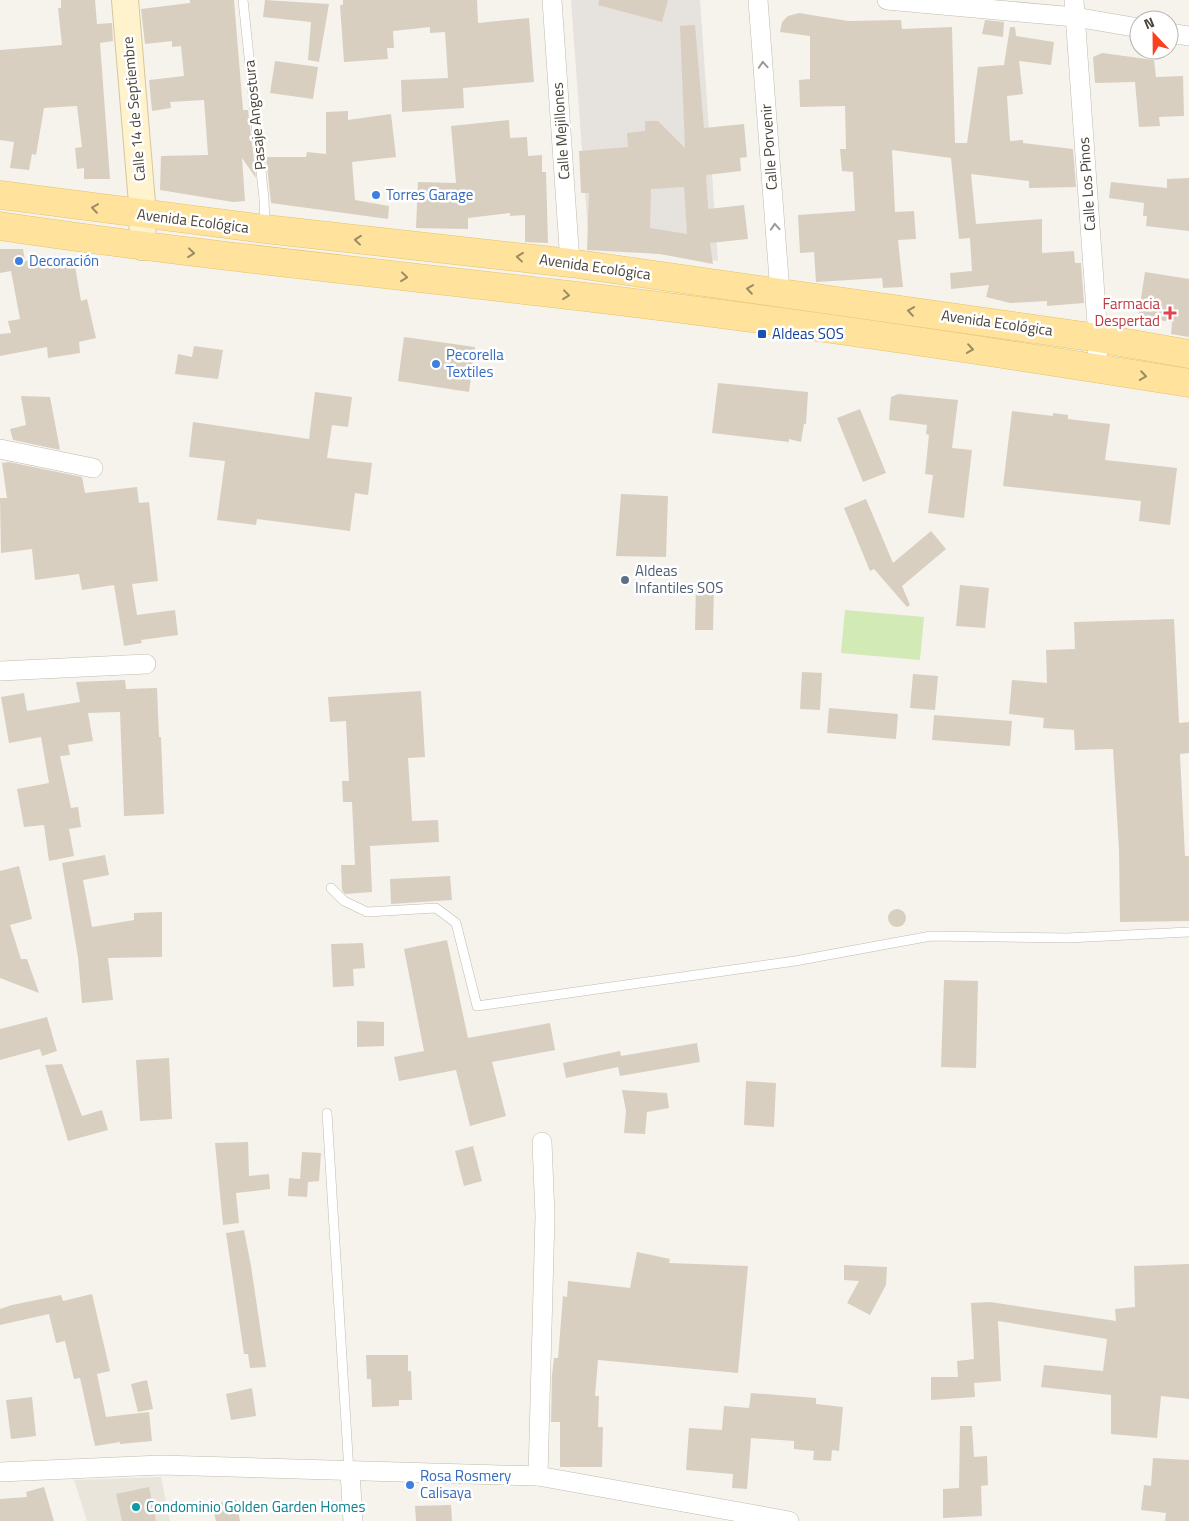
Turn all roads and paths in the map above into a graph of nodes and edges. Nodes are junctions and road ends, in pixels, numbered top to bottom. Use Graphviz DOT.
graph roads {
  1 [pos="124,0"];
  2 [pos="243,0"];
  3 [pos="552,0"];
  4 [pos="758,0"];
  5 [pos="887,0"];
  6 [pos="1075,9"];
  7 [pos="1129,25"];
  8 [pos="0,195"];
  9 [pos="143,215"];
  10 [pos="0,226"];
  11 [pos="265,229"];
  12 [pos="142,247"];
  13 [pos="570,263"];
  14 [pos="780,293"];
  15 [pos="1098,338"];
  16 [pos="1189,354"];
  17 [pos="1097,368"];
  18 [pos="1189,383"];
  19 [pos="0,449"];
  20 [pos="93,468"];
  21 [pos="146,664"];
  22 [pos="0,671"];
  23 [pos="331,888"];
  24 [pos="1189,932"];
  25 [pos="327,1113"];
  26 [pos="542,1142"];
  27 [pos="0,1472"];
  28 [pos="350,1472"];
  29 [pos="538,1476"];
  30 [pos="353,1521"];
  31 [pos="789,1521"];
  1 -- 9 [label="street, Calle 14 de Septiembre"];
  2 -- 11 [label="lane, Pasaje Angostura"];
  3 -- 13 [label="street, Calle Mejillones"];
  14 -- 4 [label="street, Calle Porvenir, one-way"];
  5 -- 6 [label="street"];
  6 -- 7 [label="street"];
  6 -- 15 [label="street, Calle Los Pinos"];
  9 -- 8 [label="main road, Avenida Ecológica, one-way"];
  9 -- 11 [label="main road, Avenida Ecológica"];
  9 -- 12 [label="street, Calle 14 de Septiembre"];
  10 -- 12 [label="main road, Avenida Ecológica"];
  13 -- 11 [label="main road, Avenida Ecológica, one-way"];
  12 -- 17 [label="main road, Avenida Ecológica, one-way"];
  14 -- 13 [label="main road, Avenida Ecológica, one-way"];
  15 -- 14 [label="main road, Avenida Ecológica, one-way"];
  15 -- 16 [label="main road, Avenida Ecológica"];
  15 -- 17 [label="street, Calle Los Pinos"];
  17 -- 18 [label="main road, Avenida Ecológica, one-way"];
  19 -- 20 [label="street"];
  21 -- 22 [label="street"];
  23 -- 24 [label="lane"];
  25 -- 28 [label="lane"];
  26 -- 29 [label="street"];
  27 -- 28 [label="street"];
  28 -- 29 [label="street"];
  28 -- 30 [label="street"];
  29 -- 31 [label="street"];
}
